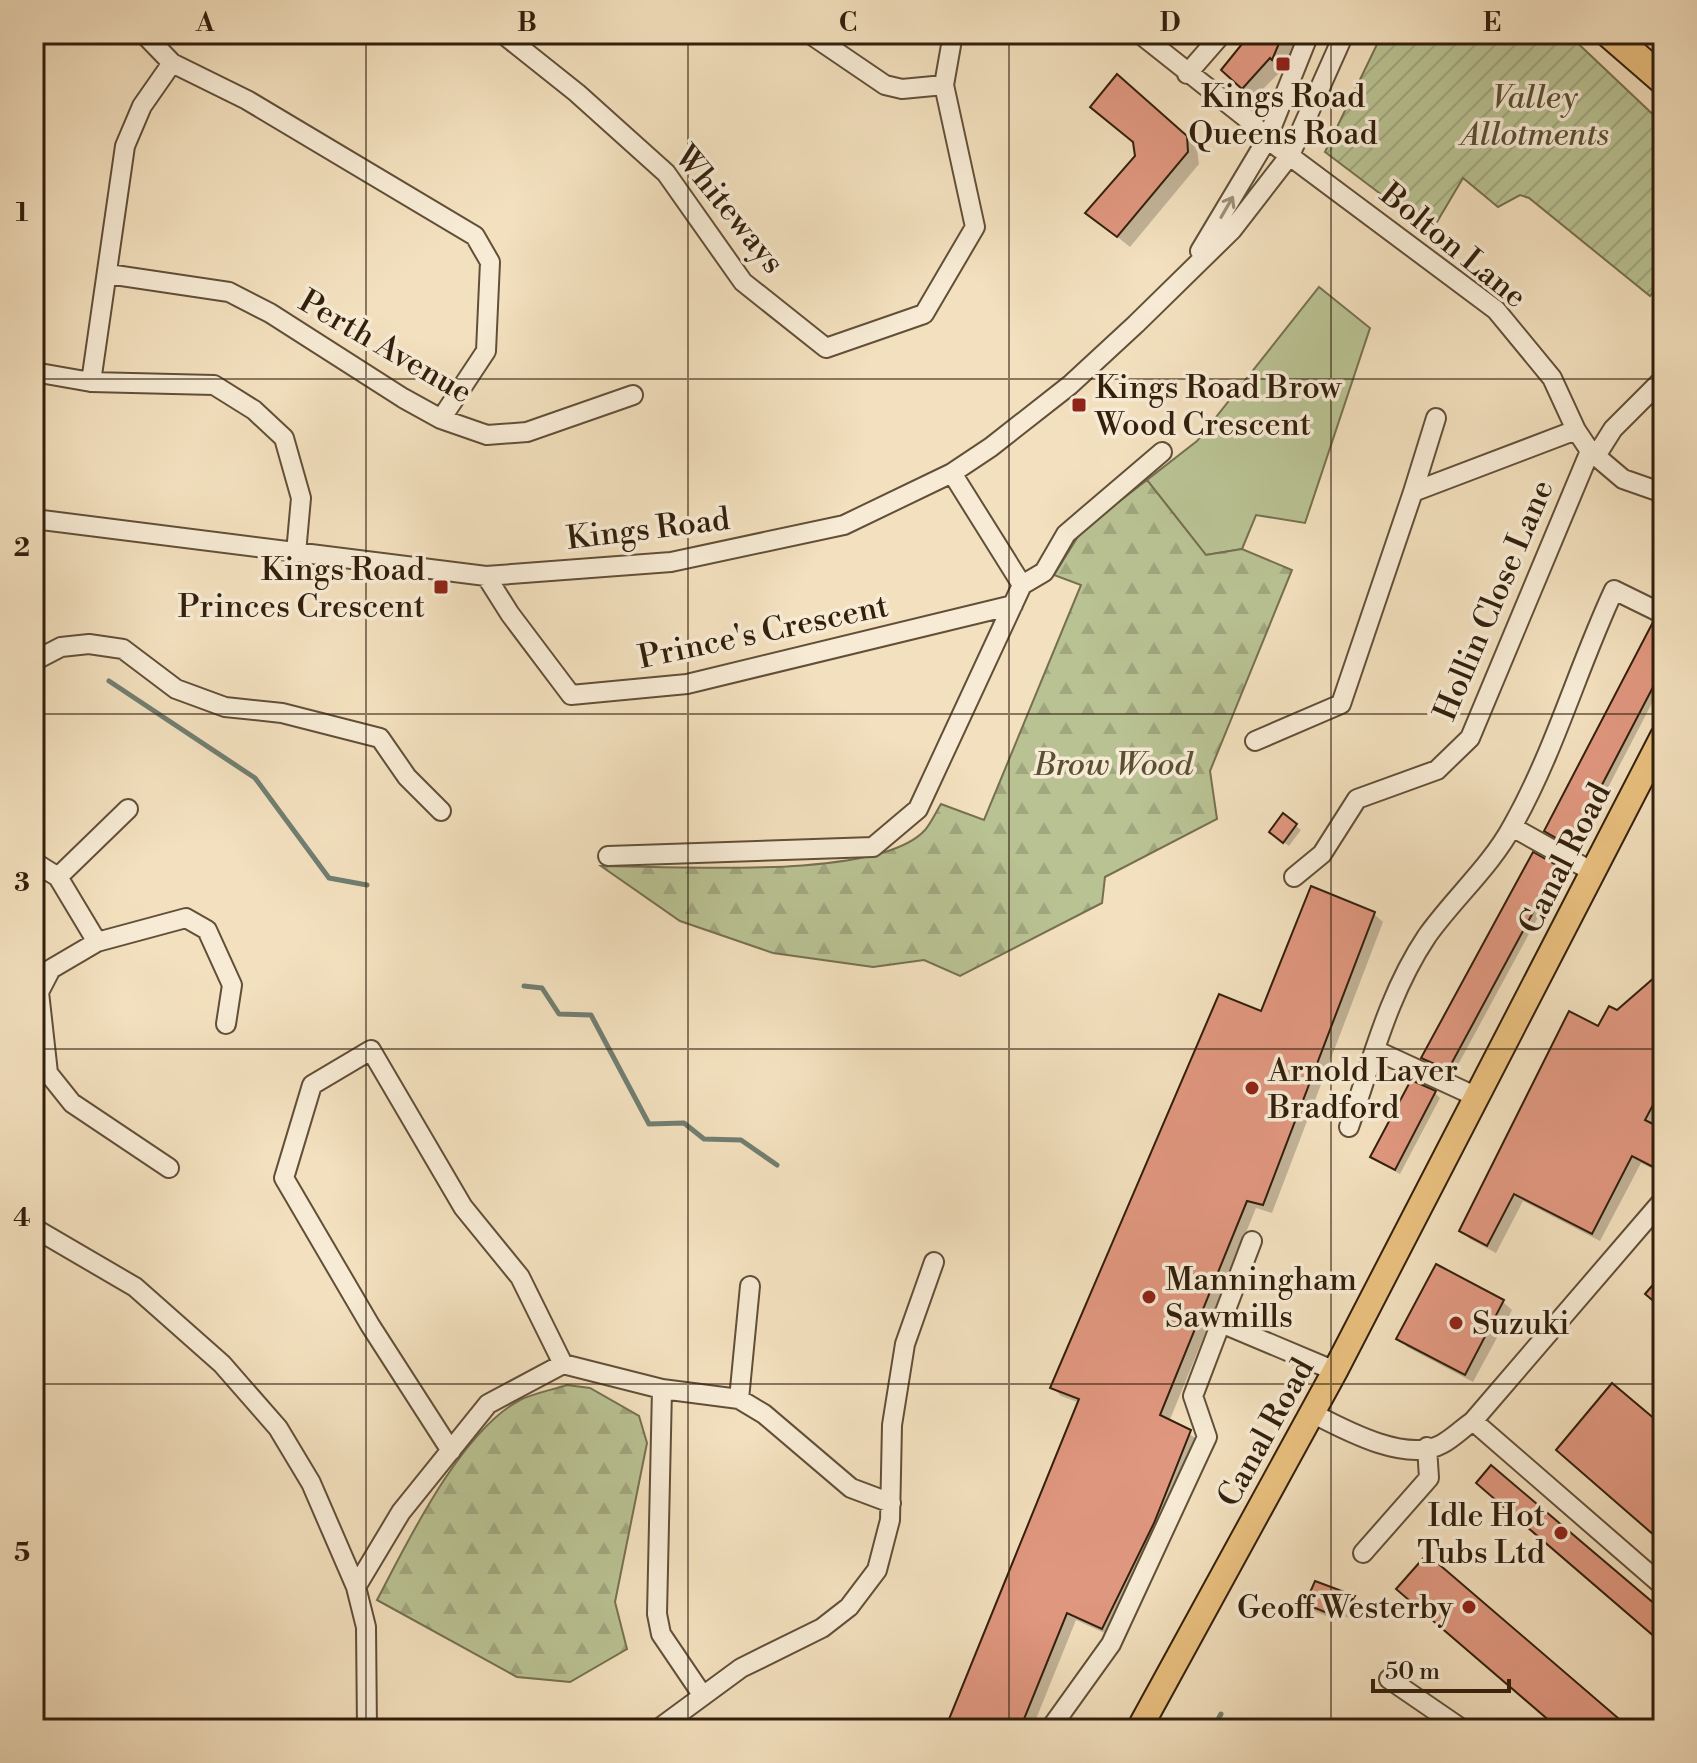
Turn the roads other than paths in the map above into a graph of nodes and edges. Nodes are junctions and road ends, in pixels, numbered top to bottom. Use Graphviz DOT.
graph roads {
  1 [pos="144,34"];
  2 [pos="503,34"];
  3 [pos="810,34"];
  4 [pos="953,34"];
  5 [pos="1140,34"];
  6 [pos="1309,34"];
  7 [pos="1344,34"];
  8 [pos="1610,34"];
  9 [pos="1221,35"];
  10 [pos="172,63"];
  11 [pos="1187,74"];
  12 [pos="1663,80"];
  13 [pos="944,85"];
  14 [pos="1267,139"];
  15 [pos="1290,155"];
  16 [pos="1186,273"];
  17 [pos="108,274"];
  18 [pos="34,372"];
  19 [pos="1663,379"];
  20 [pos="91,382"];
  21 [pos="633,395"];
  22 [pos="1436,418"];
  23 [pos="441,419"];
  24 [pos="1576,430"];
  25 [pos="1162,452"];
  26 [pos="1593,454"];
  27 [pos="952,473"];
  28 [pos="1413,492"];
  29 [pos="1663,493"];
  30 [pos="34,519"];
  31 [pos="296,553"];
  32 [pos="486,576"];
  33 [pos="1022,585"];
  34 [pos="1013,605"];
  35 [pos="1663,614"];
  36 [pos="34,661"];
  37 [pos="1663,736"];
  38 [pos="1255,741"];
  39 [pos="128,809"];
  40 [pos="441,811"];
  41 [pos="1512,827"];
  42 [pos="608,856"];
  43 [pos="34,862"];
  44 [pos="1593,872"];
  45 [pos="58,877"];
  46 [pos="1294,877"];
  47 [pos="97,942"];
  48 [pos="226,1024"];
  49 [pos="1375,1050"];
  50 [pos="1477,1097"];
  51 [pos="1349,1127"];
  52 [pos="169,1168"];
  53 [pos="1663,1200"];
  54 [pos="34,1228"];
  55 [pos="1252,1241"];
  56 [pos="934,1262"];
  57 [pos="750,1286"];
  58 [pos="1221,1323"];
  59 [pos="563,1364"];
  60 [pos="1335,1371"];
  61 [pos="662,1389"];
  62 [pos="739,1399"];
  63 [pos="1310,1412"];
  64 [pos="1473,1421"];
  65 [pos="1427,1447"];
  66 [pos="451,1451"];
  67 [pos="891,1503"];
  68 [pos="1363,1553"];
  69 [pos="1663,1586"];
  70 [pos="356,1587"];
  71 [pos="1389,1679"];
  72 [pos="703,1696"];
  73 [pos="367,1729"];
  74 [pos="658,1729"];
  75 [pos="1050,1729"];
  76 [pos="1139,1729"];
  77 [pos="1462,1729"];
  1 -- 10 [label="street"];
  2 -- 13 [label="street, Whiteways"];
  3 -- 13 [label="street"];
  4 -- 13 [label="street, Whiteways"];
  5 -- 11 [label="street, Bolton Lane"];
  6 -- 14 [label="street, Kings Road"];
  7 -- 15 [label="street, Kings Road"];
  8 -- 12 [label="highway"];
  9 -- 11 [label="street"];
  10 -- 17 [label="street"];
  10 -- 23 [label="street"];
  11 -- 14 [label="street, Bolton Lane"];
  14 -- 15 [label="street, Bolton Lane"];
  16 -- 14 [label="street, Kings Road, one-way"];
  15 -- 16 [label="street, Kings Road"];
  15 -- 24 [label="street, Bolton Lane"];
  16 -- 27 [label="street, Kings Road"];
  17 -- 20 [label="street"];
  17 -- 23 [label="street, Perth Avenue"];
  18 -- 20 [label="street"];
  19 -- 26 [label="street, Hollin Close Lane"];
  20 -- 31 [label="street"];
  21 -- 23 [label="street, Perth Avenue"];
  22 -- 28 [label="street"];
  24 -- 26 [label="street, Bolton Lane"];
  24 -- 28 [label="street"];
  25 -- 33 [label="street"];
  26 -- 29 [label="street, Bolton Lane"];
  26 -- 46 [label="street, Hollin Close Lane"];
  27 -- 32 [label="street, Kings Road"];
  27 -- 33 [label="street"];
  28 -- 38 [label="street"];
  30 -- 31 [label="street, Kings Road"];
  31 -- 32 [label="street, Kings Road"];
  32 -- 34 [label="street, Prince's Crescent"];
  33 -- 34 [label="street"];
  34 -- 42 [label="street"];
  35 -- 41 [label="street"];
  36 -- 40 [label="street"];
  37 -- 44 [label="main road, Canal Road"];
  39 -- 45 [label="street"];
  41 -- 44 [label="street"];
  41 -- 49 [label="street"];
  43 -- 45 [label="street"];
  44 -- 50 [label="main road, Canal Road"];
  45 -- 47 [label="street"];
  47 -- 48 [label="street"];
  47 -- 52 [label="street"];
  49 -- 50 [label="street"];
  49 -- 51 [label="street"];
  50 -- 60 [label="main road, Canal Road"];
  53 -- 64 [label="street"];
  54 -- 70 [label="street"];
  55 -- 58 [label="street"];
  56 -- 67 [label="street"];
  57 -- 62 [label="street"];
  58 -- 60 [label="street"];
  58 -- 75 [label="street"];
  59 -- 61 [label="street"];
  59 -- 66 [label="street"];
  59 -- 66 [label="street"];
  60 -- 63 [label="main road, Canal Road"];
  61 -- 62 [label="street"];
  61 -- 72 [label="street"];
  62 -- 67 [label="street"];
  63 -- 65 [label="street"];
  63 -- 76 [label="main road, Canal Road"];
  64 -- 65 [label="street"];
  64 -- 69 [label="street"];
  65 -- 68 [label="street"];
  66 -- 70 [label="street"];
  67 -- 72 [label="street"];
  70 -- 73 [label="street"];
  71 -- 77 [label="street"];
  72 -- 74 [label="street"];
}
